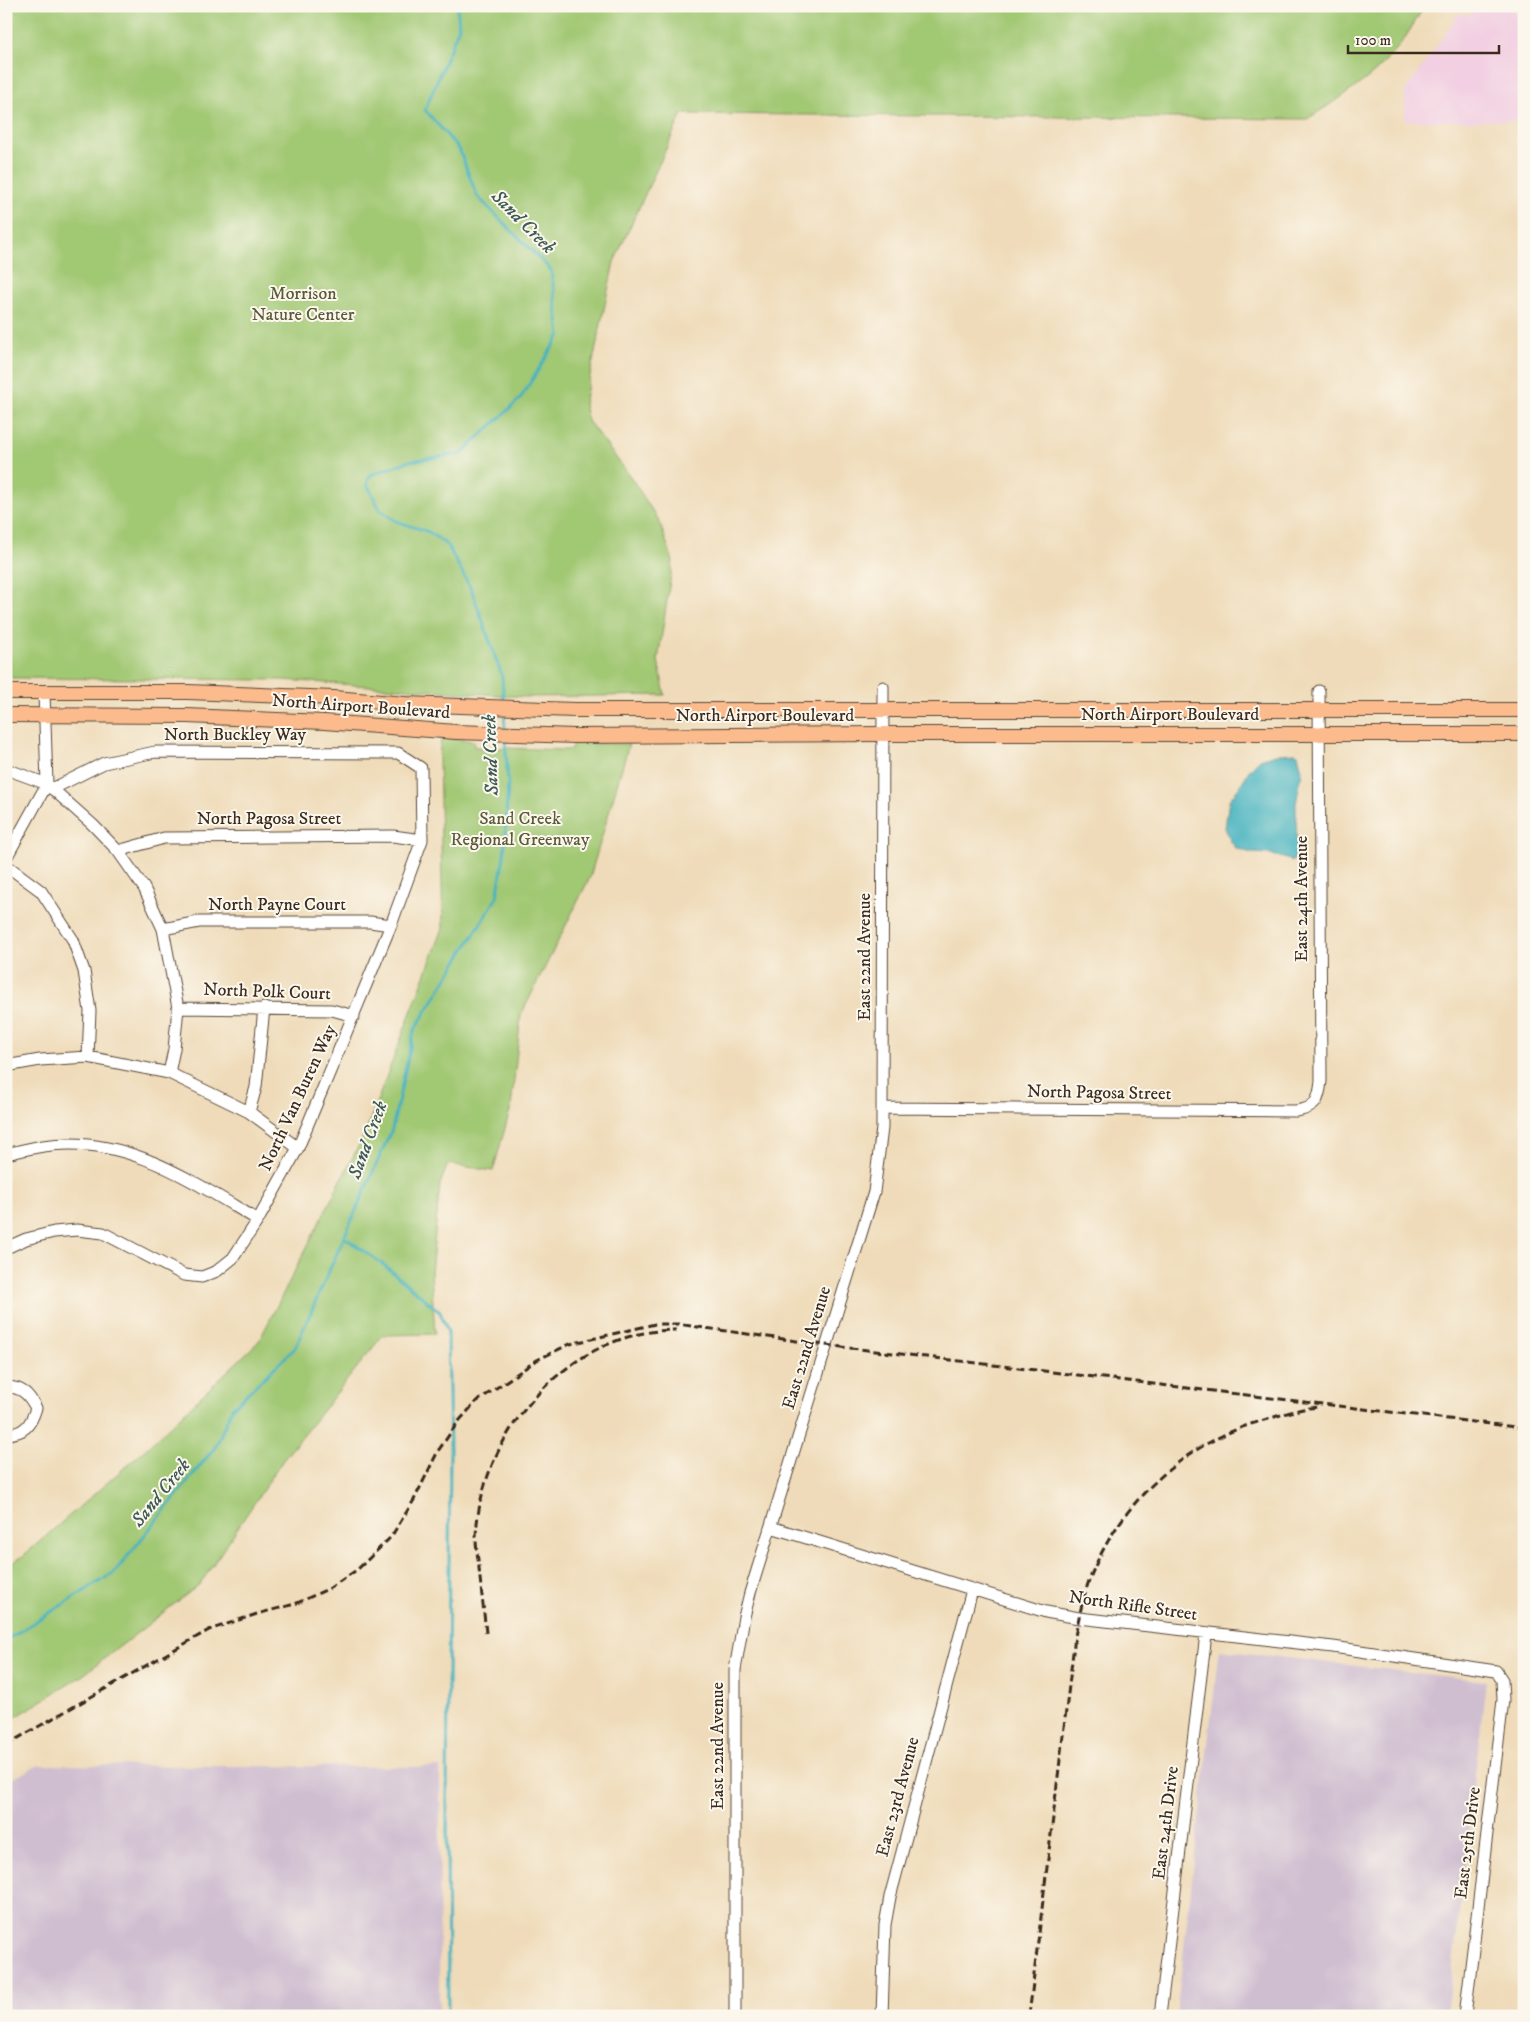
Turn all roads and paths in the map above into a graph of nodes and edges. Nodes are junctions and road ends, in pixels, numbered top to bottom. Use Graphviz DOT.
graph roads {
  1 [pos="883,687"];
  2 [pos="1319,691"];
  3 [pos="6,692"];
  4 [pos="44,692"];
  5 [pos="883,710"];
  6 [pos="1319,710"];
  7 [pos="1524,710"];
  8 [pos="6,715"];
  9 [pos="45,715"];
  10 [pos="882,734"];
  11 [pos="1319,734"];
  12 [pos="1524,734"];
  13 [pos="421,768"];
  14 [pos="6,769"];
  15 [pos="49,787"];
  16 [pos="422,840"];
  17 [pos="118,851"];
  18 [pos="6,858"];
  19 [pos="6,865"];
  20 [pos="391,925"];
  21 [pos="162,929"];
  22 [pos="178,1008"];
  23 [pos="264,1008"];
  24 [pos="354,1016"];
  25 [pos="88,1058"];
  26 [pos="6,1066"];
  27 [pos="169,1073"];
  28 [pos="1314,1105"];
  29 [pos="882,1108"];
  30 [pos="249,1112"];
  31 [pos="298,1148"];
  32 [pos="6,1154"];
  33 [pos="258,1220"];
  34 [pos="6,1248"];
  35 [pos="6,1387"];
  36 [pos="6,1434"];
  37 [pos="771,1527"];
  38 [pos="972,1590"];
  39 [pos="1206,1634"];
  40 [pos="1499,1675"];
  41 [pos="735,2016"];
  42 [pos="882,2016"];
  43 [pos="1160,2016"];
  44 [pos="1465,2016"];
  1 -- 5 [label="street, East 22nd Avenue"];
  2 -- 6 [label="street, East 24th Avenue"];
  3 -- 4 [label="main road, North Airport Boulevard"];
  4 -- 5 [label="main road, North Airport Boulevard"];
  4 -- 9 [label="street"];
  5 -- 6 [label="main road, North Airport Boulevard"];
  5 -- 10 [label="street, East 22nd Avenue"];
  6 -- 7 [label="main road, North Airport Boulevard"];
  6 -- 11 [label="street, East 24th Avenue"];
  8 -- 9 [label="main road, North Airport Boulevard"];
  9 -- 10 [label="main road, North Airport Boulevard"];
  9 -- 15 [label="street"];
  10 -- 11 [label="main road, North Airport Boulevard"];
  10 -- 29 [label="street, East 22nd Avenue"];
  11 -- 12 [label="main road, North Airport Boulevard"];
  11 -- 28 [label="street, East 24th Avenue"];
  13 -- 15 [label="street, North Buckley Way"];
  13 -- 16 [label="street, North Van Buren Way"];
  14 -- 15 [label="street"];
  15 -- 17 [label="street"];
  15 -- 18 [label="street"];
  16 -- 17 [label="street, North Pagosa Street"];
  16 -- 20 [label="street, North Van Buren Way"];
  17 -- 21 [label="street"];
  19 -- 25 [label="street"];
  20 -- 21 [label="street, North Payne Court"];
  20 -- 24 [label="street, North Van Buren Way"];
  21 -- 22 [label="street"];
  22 -- 23 [label="street, North Polk Court"];
  22 -- 27 [label="street"];
  23 -- 24 [label="street, North Polk Court"];
  23 -- 30 [label="street"];
  24 -- 31 [label="street, North Van Buren Way"];
  25 -- 26 [label="street"];
  25 -- 27 [label="street"];
  27 -- 30 [label="street"];
  28 -- 29 [label="street, North Pagosa Street"];
  29 -- 37 [label="street, East 22nd Avenue"];
  30 -- 31 [label="street"];
  31 -- 33 [label="street, North Van Buren Way"];
  32 -- 33 [label="street"];
  33 -- 34 [label="street, North Van Buren Way"];
  35 -- 36 [label="street"];
  37 -- 38 [label="street, North Rifle Street"];
  37 -- 41 [label="street, East 22nd Avenue"];
  38 -- 39 [label="street, North Rifle Street"];
  38 -- 42 [label="street, East 23rd Avenue"];
  39 -- 40 [label="street, North Rifle Street"];
  39 -- 43 [label="street, East 24th Drive"];
  40 -- 44 [label="street, East 25th Drive"];
}
